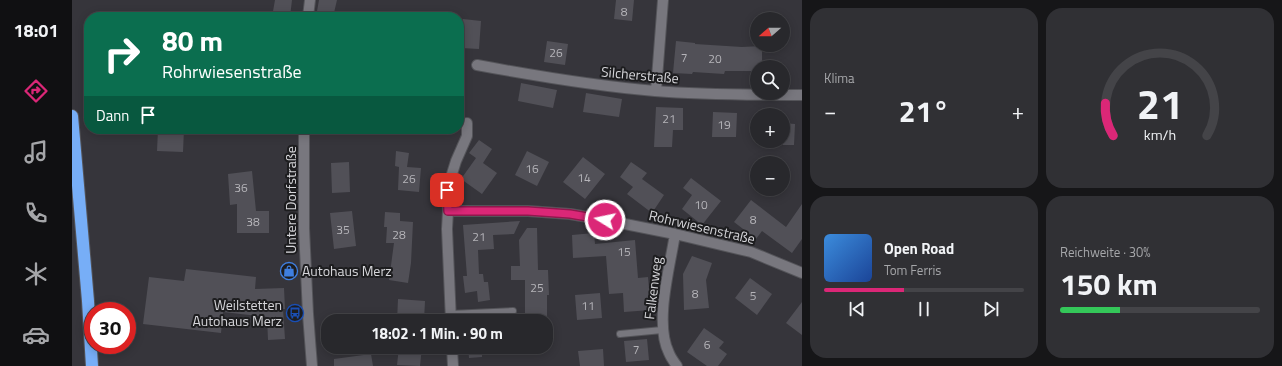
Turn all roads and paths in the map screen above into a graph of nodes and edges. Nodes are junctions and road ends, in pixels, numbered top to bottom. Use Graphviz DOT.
graph roads {
  1 [pos="310,0"];
  2 [pos="663,0"];
  3 [pos="309,12"];
  4 [pos="477,65"];
  5 [pos="656,91"];
  6 [pos="802,95"];
  7 [pos="72,116"];
  8 [pos="467,123"];
  9 [pos="304,134"];
  10 [pos="448,211"];
  11 [pos="675,234"];
  12 [pos="802,273"];
  13 [pos="513,310"];
  14 [pos="451,314"];
  15 [pos="482,314"];
  16 [pos="662,330"];
  17 [pos="620,334"];
  18 [pos="453,354"];
  19 [pos="92,366"];
  20 [pos="312,366"];
  21 [pos="454,366"];
  22 [pos="677,366"];
  1 -- 3 [label="street"];
  2 -- 5 [label="street"];
  4 -- 5 [label="street, Silcherstraße"];
  5 -- 6 [label="street, Silcherstraße"];
  7 -- 19 [label="highway"];
  8 -- 10 [label="street"];
  9 -- 20 [label="street, Untere Dorfstraße"];
  10 -- 11 [label="street, Rohrwiesenstraße"];
  10 -- 14 [label="street"];
  11 -- 12 [label="street, Rohrwiesenstraße"];
  11 -- 16 [label="street, Falkenweg"];
  13 -- 15 [label="lane"];
  16 -- 17 [label="lane"];
  16 -- 22 [label="street, Falkenweg"];
  18 -- 21 [label="street"];
}
